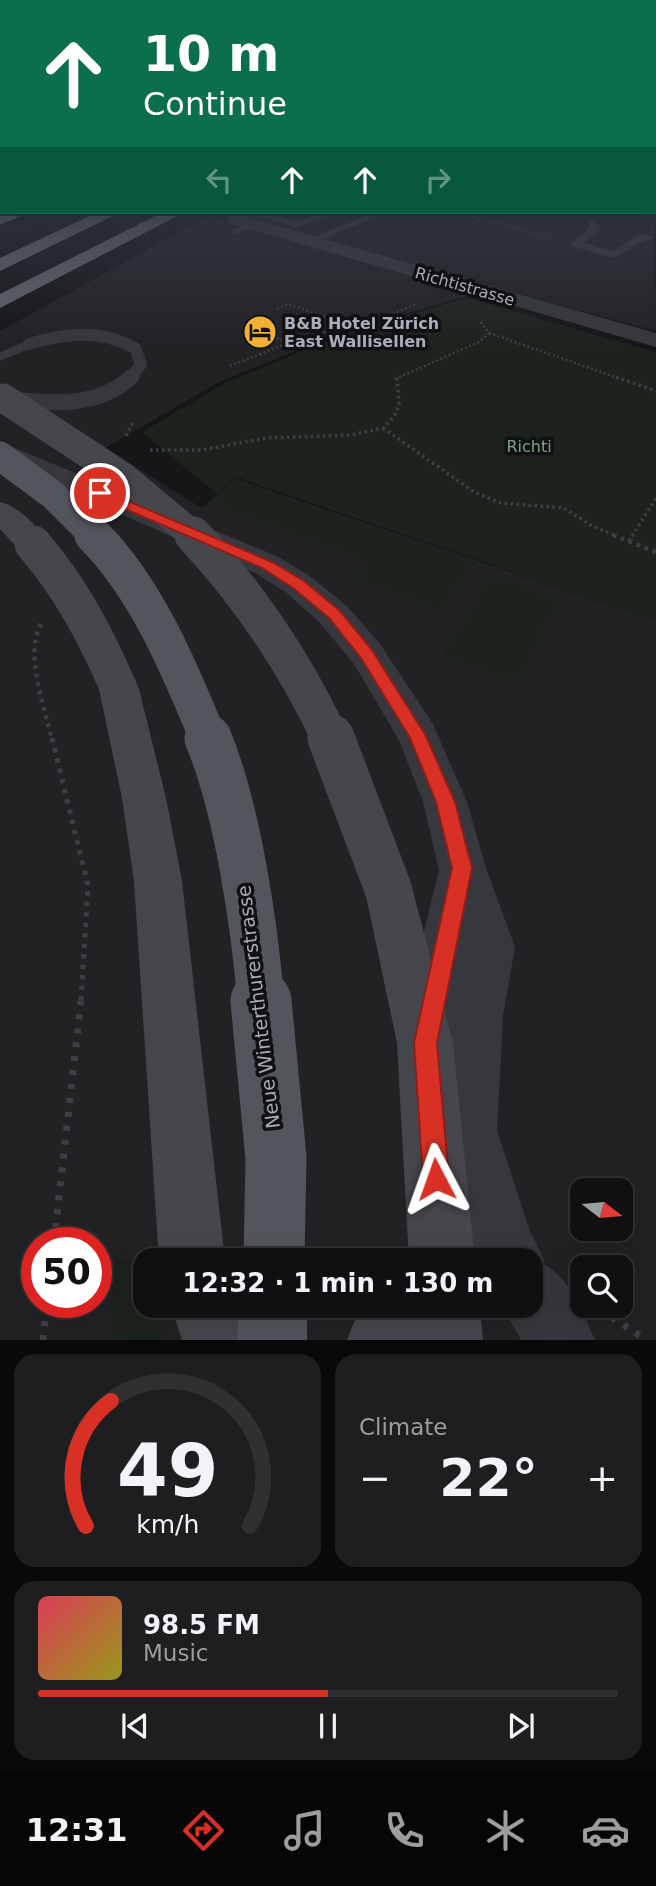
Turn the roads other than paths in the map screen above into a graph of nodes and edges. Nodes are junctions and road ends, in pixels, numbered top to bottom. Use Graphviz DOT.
graph roads {
  1 [pos="593,223"];
  2 [pos="66,224"];
  3 [pos="88,224"];
  4 [pos="138,224"];
  5 [pos="154,224"];
  6 [pos="257,224"];
  7 [pos="353,224"];
  8 [pos="651,238"];
  9 [pos="309,240"];
  10 [pos="0,252"];
  11 [pos="0,265"];
  12 [pos="0,281"];
  13 [pos="0,302"];
  14 [pos="656,340"];
  15 [pos="0,357"];
  16 [pos="1,398"];
  17 [pos="0,453"];
  18 [pos="0,511"];
  19 [pos="462,868"];
  20 [pos="425,1043"];
  21 [pos="191,1248"];
  22 [pos="274,1248"];
  23 [pos="441,1248"];
  24 [pos="503,1248"];
  25 [pos="543,1312"];
  26 [pos="209,1318"];
  27 [pos="273,1318"];
  28 [pos="447,1318"];
  29 [pos="217,1340"];
  30 [pos="272,1340"];
  31 [pos="382,1340"];
  32 [pos="396,1340"];
  33 [pos="448,1340"];
  34 [pos="561,1340"];
  1 -- 8 [label="lane"];
  2 -- 10 [label="highway"];
  3 -- 11 [label="highway"];
  4 -- 12 [label="highway"];
  5 -- 13 [label="highway"];
  6 -- 9 [label="street, Richtistrasse"];
  7 -- 9 [label="lane"];
  9 -- 14 [label="street, Richtistrasse"];
  15 -- 16 [label="lane, bridge"];
  16 -- 20 [label="main road, bridge"];
  17 -- 19 [label="street"];
  17 -- 22 [label="main road, Neue Winterthurerstrasse, bridge"];
  18 -- 21 [label="main road, bridge"];
  19 -- 20 [label="street"];
  19 -- 24 [label="street"];
  20 -- 23 [label="main road"];
  25 -- 34 [label="street"];
  26 -- 29 [label="main road"];
  27 -- 30 [label="main road"];
  28 -- 33 [label="main road"];
  31 -- 32 [label="main road"];
}
